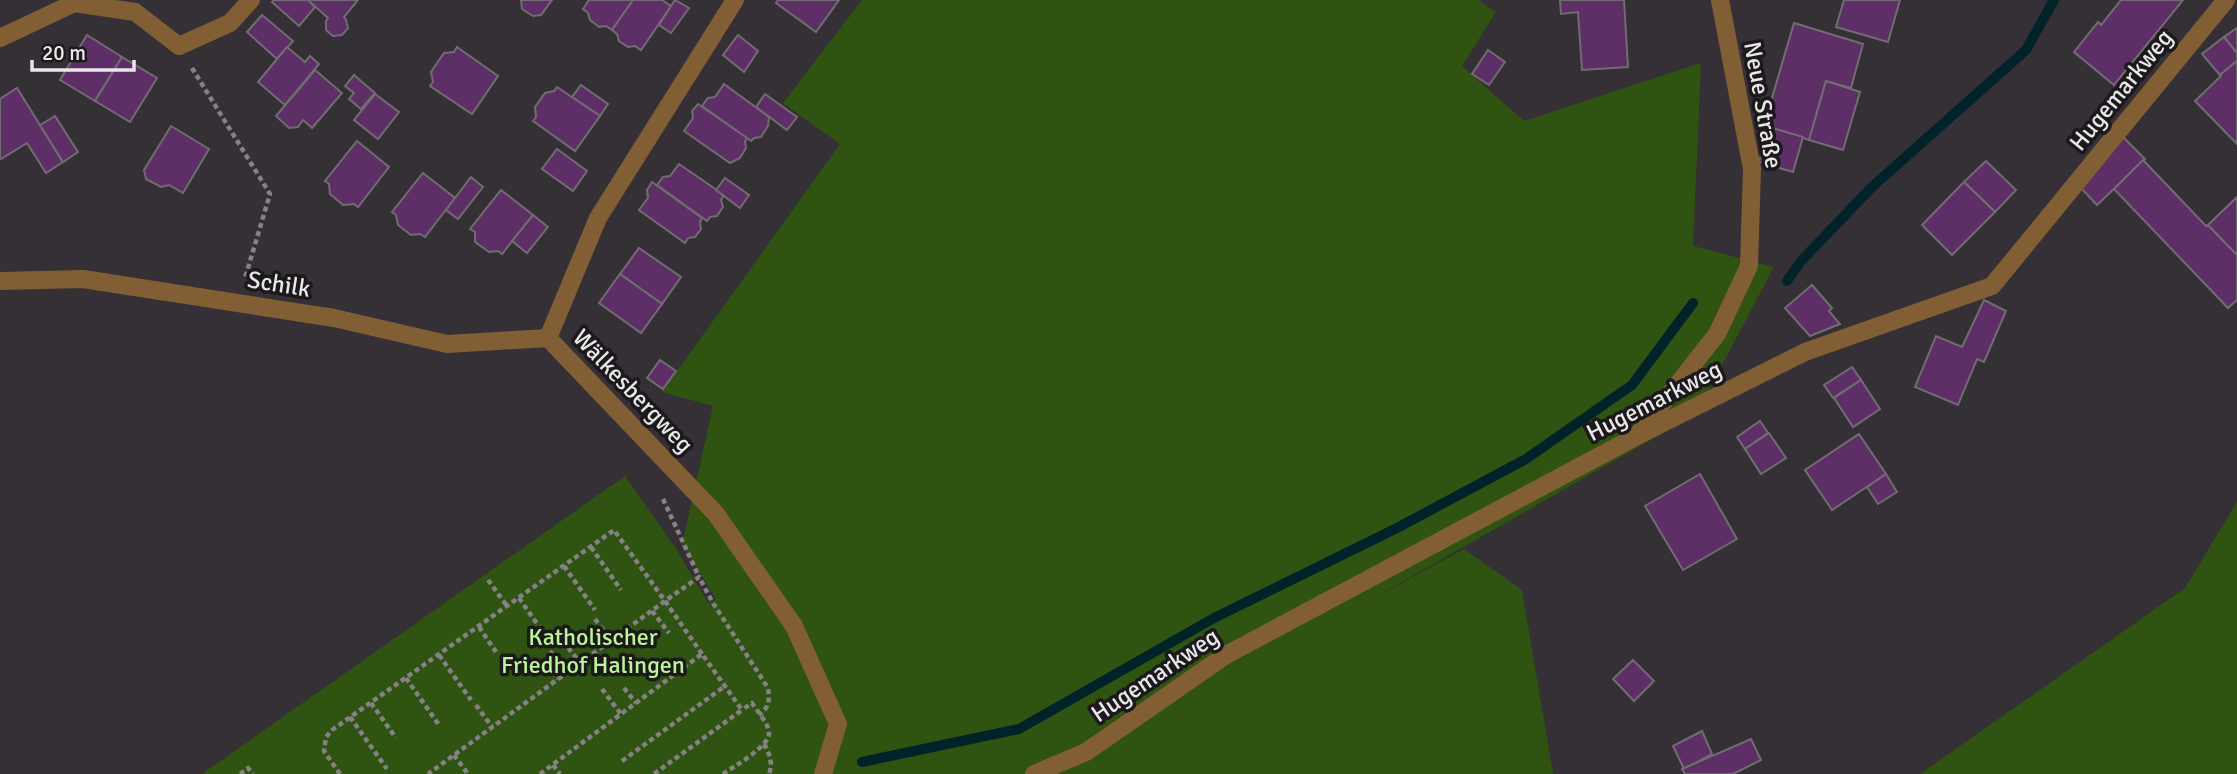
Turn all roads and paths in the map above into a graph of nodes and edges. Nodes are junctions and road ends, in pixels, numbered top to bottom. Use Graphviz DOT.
graph roads {
  1 [pos="251,0"];
  2 [pos="734,0"];
  3 [pos="1720,0"];
  4 [pos="2225,0"];
  5 [pos="0,38"];
  6 [pos="179,46"];
  7 [pos="0,281"];
  8 [pos="237,303"];
  9 [pos="548,338"];
  10 [pos="1637,436"];
  11 [pos="660,494"];
  12 [pos="591,547"];
  13 [pos="564,566"];
  14 [pos="699,577"];
  15 [pos="488,580"];
  16 [pos="621,590"];
  17 [pos="519,598"];
  18 [pos="665,601"];
  19 [pos="507,606"];
  20 [pos="594,610"];
  21 [pos="652,611"];
  22 [pos="596,619"];
  23 [pos="478,626"];
  24 [pos="668,633"];
  25 [pos="611,640"];
  26 [pos="563,641"];
  27 [pos="550,642"];
  28 [pos="550,651"];
  29 [pos="496,652"];
  30 [pos="702,654"];
  31 [pos="439,655"];
  32 [pos="580,663"];
  33 [pos="547,664"];
  34 [pos="566,673"];
  35 [pos="406,678"];
  36 [pos="558,679"];
  37 [pos="725,686"];
  38 [pos="624,688"];
  39 [pos="602,689"];
  40 [pos="471,700"];
  41 [pos="371,702"];
  42 [pos="636,703"];
  43 [pos="476,705"];
  44 [pos="742,710"];
  45 [pos="621,715"];
  46 [pos="759,715"];
  47 [pos="350,717"];
  48 [pos="439,725"];
  49 [pos="492,727"];
  50 [pos="396,738"];
  51 [pos="764,744"];
  52 [pos="454,755"];
  53 [pos="622,761"];
  54 [pos="553,765"];
  55 [pos="387,769"];
  56 [pos="240,774"];
  57 [pos="253,774"];
  58 [pos="340,774"];
  59 [pos="428,774"];
  60 [pos="468,774"];
  61 [pos="540,774"];
  62 [pos="560,774"];
  63 [pos="654,774"];
  64 [pos="723,774"];
  65 [pos="769,774"];
  66 [pos="823,774"];
  67 [pos="1034,774"];
  1 -- 6 [label="street"];
  2 -- 9 [label="street, Wälkesbergweg"];
  3 -- 10 [label="street, Neue Straße"];
  4 -- 10 [label="street, Hugemarkweg"];
  5 -- 6 [label="street"];
  6 -- 8 [label="path"];
  7 -- 8 [label="street, Schilk"];
  8 -- 9 [label="street, Schilk"];
  9 -- 66 [label="street, Wälkesbergweg"];
  10 -- 67 [label="street, Hugemarkweg"];
  11 -- 14 [label="path"];
  12 -- 13 [label="path"];
  12 -- 16 [label="path"];
  12 -- 18 [label="path"];
  13 -- 17 [label="path"];
  13 -- 20 [label="path"];
  14 -- 18 [label="path"];
  14 -- 46 [label="path"];
  15 -- 19 [label="path"];
  17 -- 19 [label="path"];
  17 -- 27 [label="path"];
  18 -- 21 [label="path"];
  18 -- 30 [label="path"];
  19 -- 23 [label="path"];
  21 -- 24 [label="path"];
  21 -- 25 [label="path"];
  22 -- 25 [label="path"];
  23 -- 29 [label="path"];
  23 -- 31 [label="path"];
  25 -- 32 [label="path"];
  26 -- 32 [label="path"];
  28 -- 34 [label="path"];
  30 -- 37 [label="path"];
  30 -- 42 [label="path"];
  31 -- 35 [label="path"];
  31 -- 40 [label="path"];
  32 -- 34 [label="path"];
  33 -- 36 [label="path"];
  34 -- 36 [label="path"];
  35 -- 41 [label="path"];
  35 -- 48 [label="path"];
  36 -- 49 [label="path"];
  37 -- 44 [label="path"];
  37 -- 53 [label="path"];
  38 -- 42 [label="path"];
  39 -- 45 [label="path"];
  41 -- 47 [label="path"];
  41 -- 50 [label="path"];
  42 -- 45 [label="path"];
  43 -- 49 [label="path"];
  44 -- 46 [label="path"];
  44 -- 63 [label="path"];
  45 -- 54 [label="path"];
  46 -- 51 [label="path"];
  47 -- 55 [label="path"];
  47 -- 58 [label="path"];
  49 -- 52 [label="path"];
  51 -- 64 [label="path"];
  51 -- 65 [label="path"];
  52 -- 59 [label="path"];
  52 -- 60 [label="path"];
  54 -- 61 [label="path"];
  54 -- 62 [label="path"];
  56 -- 57 [label="path"];
}
